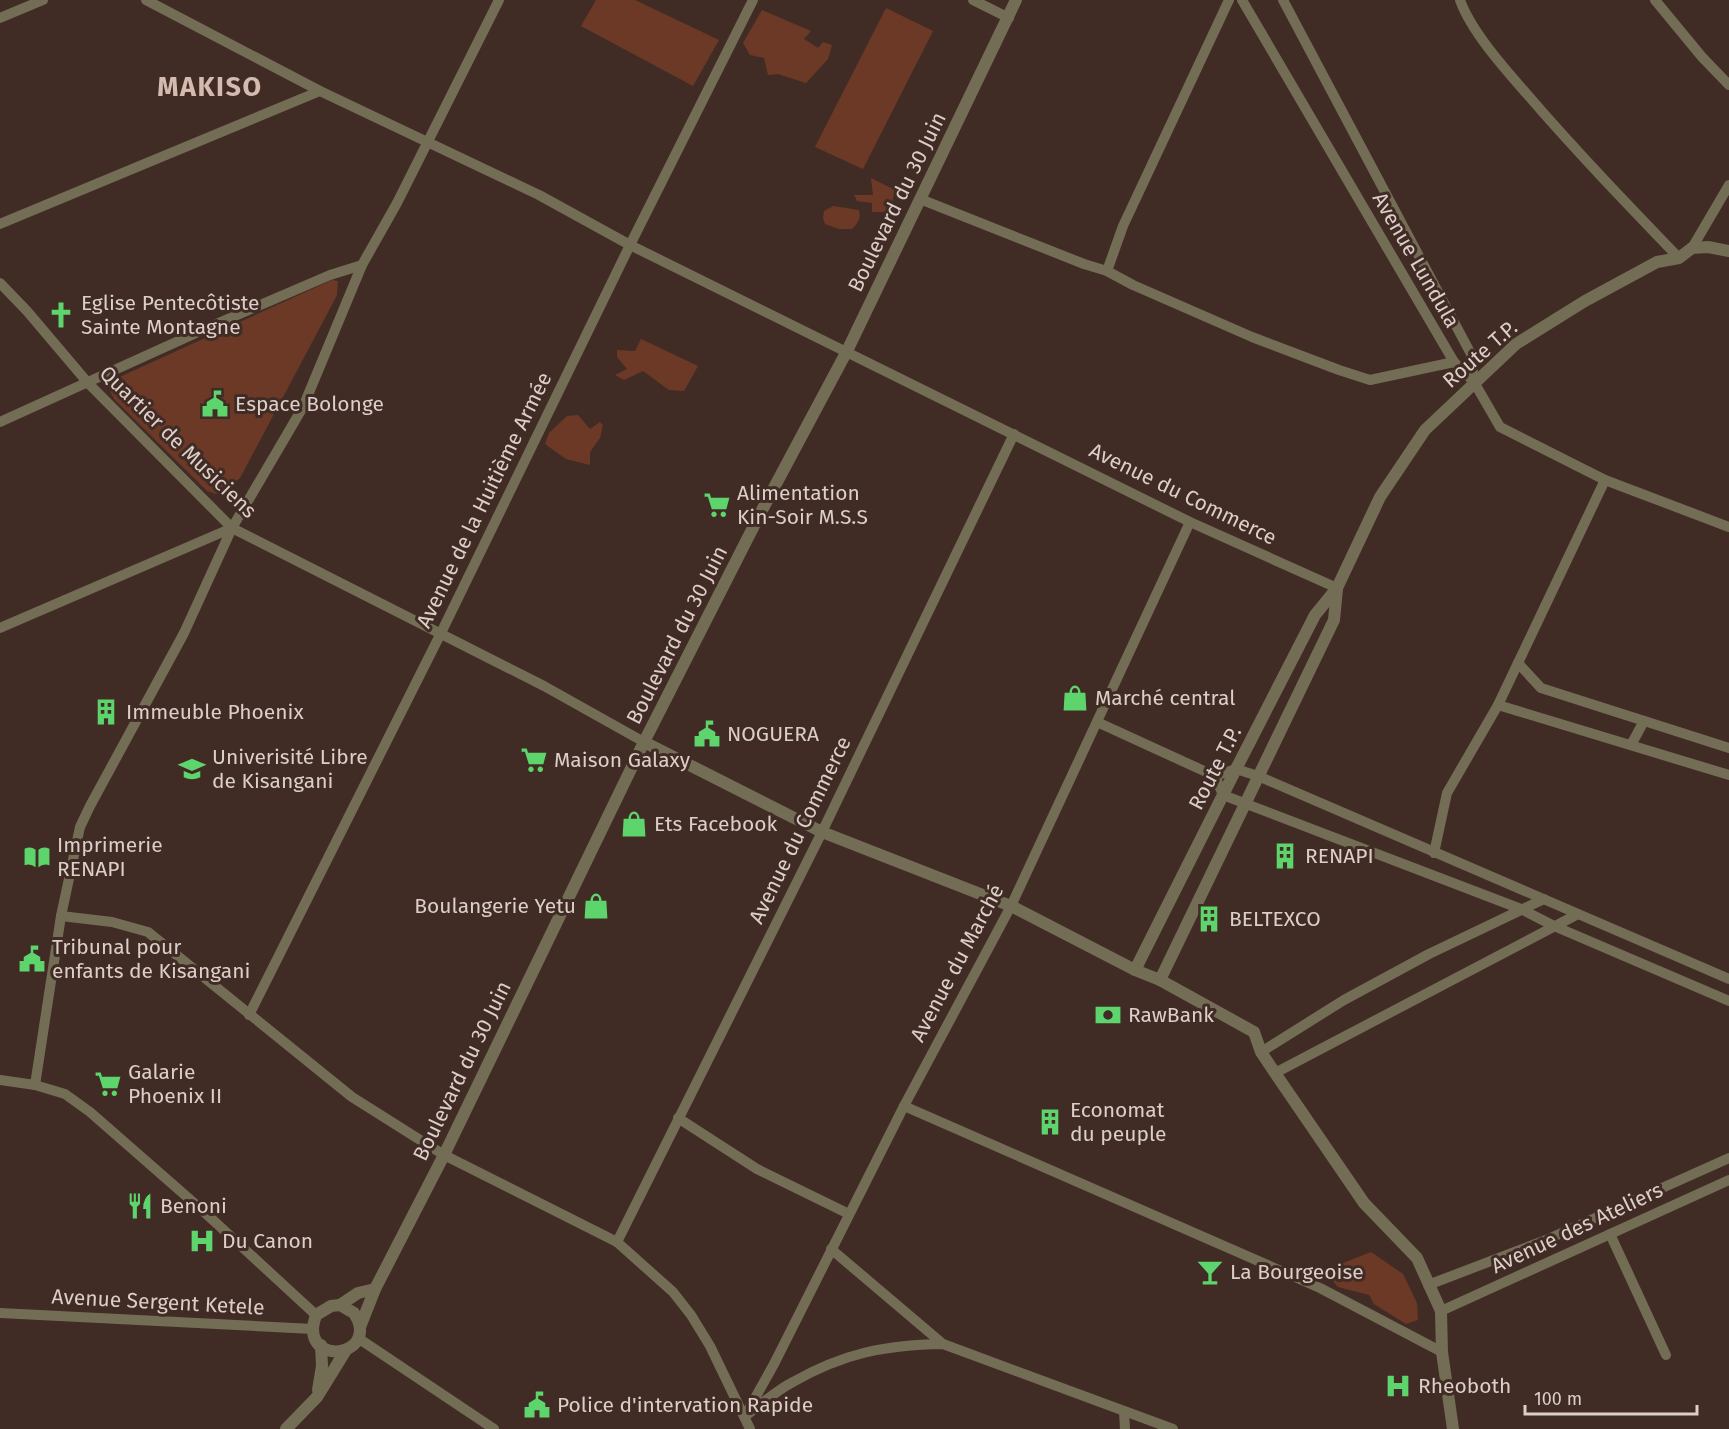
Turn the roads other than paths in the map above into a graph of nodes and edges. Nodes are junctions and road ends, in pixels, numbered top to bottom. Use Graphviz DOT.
graph roads {
  1 [pos="43,0"];
  2 [pos="146,0"];
  3 [pos="499,0"];
  4 [pos="753,0"];
  5 [pos="973,0"];
  6 [pos="1016,0"];
  7 [pos="1229,0"];
  8 [pos="1242,0"];
  9 [pos="1283,0"];
  10 [pos="1460,0"];
  11 [pos="1655,0"];
  12 [pos="0,18"];
  13 [pos="1009,18"];
  14 [pos="1729,85"];
  15 [pos="320,91"];
  16 [pos="427,141"];
  17 [pos="1729,185"];
  18 [pos="920,199"];
  19 [pos="0,224"];
  20 [pos="630,245"];
  21 [pos="1692,248"];
  22 [pos="1729,251"];
  23 [pos="1679,258"];
  24 [pos="362,265"];
  25 [pos="1107,271"];
  26 [pos="0,283"];
  27 [pos="847,351"];
  28 [pos="1454,362"];
  29 [pos="1474,382"];
  30 [pos="87,383"];
  31 [pos="0,422"];
  32 [pos="1014,434"];
  33 [pos="1605,480"];
  34 [pos="1190,522"];
  35 [pos="1729,527"];
  36 [pos="232,528"];
  37 [pos="1337,588"];
  38 [pos="0,628"];
  39 [pos="440,635"];
  40 [pos="1518,663"];
  41 [pos="1498,705"];
  42 [pos="1644,721"];
  43 [pos="1097,722"];
  44 [pos="644,742"];
  45 [pos="1630,745"];
  46 [pos="1729,748"];
  47 [pos="1236,768"];
  48 [pos="1729,775"];
  49 [pos="1215,776"];
  50 [pos="1258,776"];
  51 [pos="1223,795"];
  52 [pos="1246,804"];
  53 [pos="822,832"];
  54 [pos="1434,853"];
  55 [pos="1544,899"];
  56 [pos="1011,906"];
  57 [pos="1521,909"];
  58 [pos="1578,914"];
  59 [pos="61,916"];
  60 [pos="1554,926"];
  61 [pos="1135,970"];
  62 [pos="1729,979"];
  63 [pos="1160,980"];
  64 [pos="1729,1001"];
  65 [pos="249,1015"];
  66 [pos="1262,1052"];
  67 [pos="1275,1074"];
  68 [pos="0,1080"];
  69 [pos="35,1085"];
  70 [pos="904,1106"];
  71 [pos="678,1118"];
  72 [pos="444,1155"];
  73 [pos="1729,1158"];
  74 [pos="1729,1180"];
  75 [pos="849,1214"];
  76 [pos="1610,1234"];
  77 [pos="617,1242"];
  78 [pos="831,1249"];
  79 [pos="1428,1285"];
  80 [pos="375,1288"];
  81 [pos="340,1305"];
  82 [pos="1441,1311"];
  83 [pos="0,1313"];
  84 [pos="316,1315"];
  85 [pos="313,1329"];
  86 [pos="359,1333"];
  87 [pos="943,1344"];
  88 [pos="321,1346"];
  89 [pos="346,1350"];
  90 [pos="1442,1352"];
  91 [pos="1666,1355"];
  92 [pos="317,1397"];
  93 [pos="1124,1411"];
  94 [pos="746,1416"];
  95 [pos="286,1429"];
  96 [pos="494,1429"];
  97 [pos="750,1429"];
  98 [pos="1125,1429"];
  99 [pos="1173,1429"];
  100 [pos="1453,1429"];
  1 -- 12 [label="street"];
  2 -- 15 [label="street, Avenue du Commerce"];
  3 -- 16 [label="street"];
  4 -- 20 [label="street, Avenue de la Huitième Armée"];
  5 -- 13 [label="street"];
  6 -- 13 [label="street, Boulevard du 30 Juin"];
  7 -- 25 [label="street"];
  8 -- 28 [label="street, Avenue Lundula"];
  9 -- 29 [label="street, Avenue Lundula"];
  10 -- 23 [label="street"];
  11 -- 14 [label="street"];
  13 -- 18 [label="street, Boulevard du 30 Juin"];
  15 -- 16 [label="street, Avenue du Commerce"];
  15 -- 19 [label="street"];
  16 -- 20 [label="street, Avenue du Commerce"];
  16 -- 24 [label="street"];
  17 -- 21 [label="street"];
  18 -- 25 [label="street"];
  18 -- 27 [label="street, Boulevard du 30 Juin"];
  20 -- 27 [label="street, Avenue du Commerce"];
  20 -- 39 [label="street, Avenue de la Huitième Armée"];
  21 -- 22 [label="street"];
  21 -- 23 [label="street, Route T.P."];
  23 -- 29 [label="street, Route T.P."];
  24 -- 30 [label="street"];
  24 -- 36 [label="street"];
  25 -- 28 [label="street"];
  26 -- 30 [label="street, Quartier de Musiciens"];
  27 -- 32 [label="street, Avenue du Commerce"];
  27 -- 44 [label="street, Boulevard du 30 Juin"];
  28 -- 29 [label="street, Avenue Lundula"];
  29 -- 33 [label="street"];
  29 -- 37 [label="street, Route T.P."];
  30 -- 31 [label="street"];
  30 -- 36 [label="street, Quartier de Musiciens"];
  32 -- 34 [label="street, Avenue du Commerce"];
  32 -- 53 [label="street, Avenue du Commerce"];
  33 -- 35 [label="street"];
  33 -- 40 [label="street"];
  34 -- 37 [label="street, Avenue du Commerce"];
  34 -- 43 [label="street, Avenue du Marché"];
  36 -- 38 [label="street"];
  36 -- 39 [label="street, Quartier de Musiciens"];
  36 -- 59 [label="street"];
  37 -- 47 [label="street, Route T.P."];
  37 -- 50 [label="street, Route T.P."];
  39 -- 44 [label="street, Quartier de Musiciens"];
  39 -- 65 [label="street, Avenue de la Huitième Armée"];
  40 -- 41 [label="street"];
  40 -- 42 [label="street"];
  41 -- 45 [label="street"];
  41 -- 54 [label="street"];
  42 -- 45 [label="street"];
  42 -- 46 [label="street"];
  43 -- 49 [label="street"];
  43 -- 56 [label="street, Avenue du Marché"];
  44 -- 53 [label="street"];
  44 -- 72 [label="street, Boulevard du 30 Juin"];
  45 -- 48 [label="street"];
  47 -- 49 [label="street"];
  47 -- 50 [label="street"];
  47 -- 51 [label="street, Route T.P."];
  49 -- 51 [label="street"];
  50 -- 52 [label="street, Route T.P."];
  50 -- 54 [label="street"];
  51 -- 52 [label="street"];
  51 -- 61 [label="street, Route T.P."];
  52 -- 57 [label="street"];
  52 -- 63 [label="street, Route T.P."];
  53 -- 56 [label="street"];
  53 -- 71 [label="street, Avenue du Commerce"];
  54 -- 55 [label="street"];
  55 -- 57 [label="street"];
  55 -- 58 [label="street"];
  56 -- 61 [label="street"];
  56 -- 70 [label="street, Avenue du Marché"];
  57 -- 60 [label="street"];
  57 -- 66 [label="street"];
  58 -- 60 [label="street"];
  58 -- 62 [label="street"];
  59 -- 65 [label="street"];
  59 -- 69 [label="street"];
  60 -- 64 [label="street"];
  60 -- 67 [label="street"];
  61 -- 63 [label="street"];
  63 -- 66 [label="street"];
  65 -- 72 [label="street"];
  66 -- 67 [label="street"];
  67 -- 79 [label="street"];
  68 -- 69 [label="street"];
  69 -- 84 [label="street"];
  70 -- 75 [label="street, Avenue du Marché"];
  70 -- 90 [label="street"];
  71 -- 75 [label="street"];
  71 -- 77 [label="street, Avenue du Commerce"];
  72 -- 77 [label="street"];
  72 -- 80 [label="street, Boulevard du 30 Juin"];
  73 -- 79 [label="street"];
  74 -- 76 [label="street, Avenue des Ateliers"];
  75 -- 78 [label="street, Avenue du Marché"];
  76 -- 82 [label="street, Avenue des Ateliers"];
  76 -- 91 [label="street"];
  77 -- 94 [label="street"];
  78 -- 87 [label="street"];
  78 -- 94 [label="street, Avenue du Marché"];
  79 -- 82 [label="street"];
  80 -- 81 [label="street"];
  80 -- 86 [label="street, Boulevard du 30 Juin"];
  81 -- 84 [label="street"];
  81 -- 86 [label="street"];
  82 -- 90 [label="street"];
  83 -- 85 [label="street, Avenue Sergent Ketele"];
  84 -- 85 [label="street"];
  85 -- 88 [label="street"];
  86 -- 89 [label="street"];
  86 -- 96 [label="street"];
  87 -- 93 [label="street"];
  87 -- 94 [label="street"];
  88 -- 89 [label="street"];
  88 -- 92 [label="street"];
  89 -- 92 [label="street"];
  90 -- 100 [label="street"];
  92 -- 95 [label="street"];
  93 -- 98 [label="street"];
  93 -- 99 [label="street"];
  94 -- 97 [label="street"];
}
